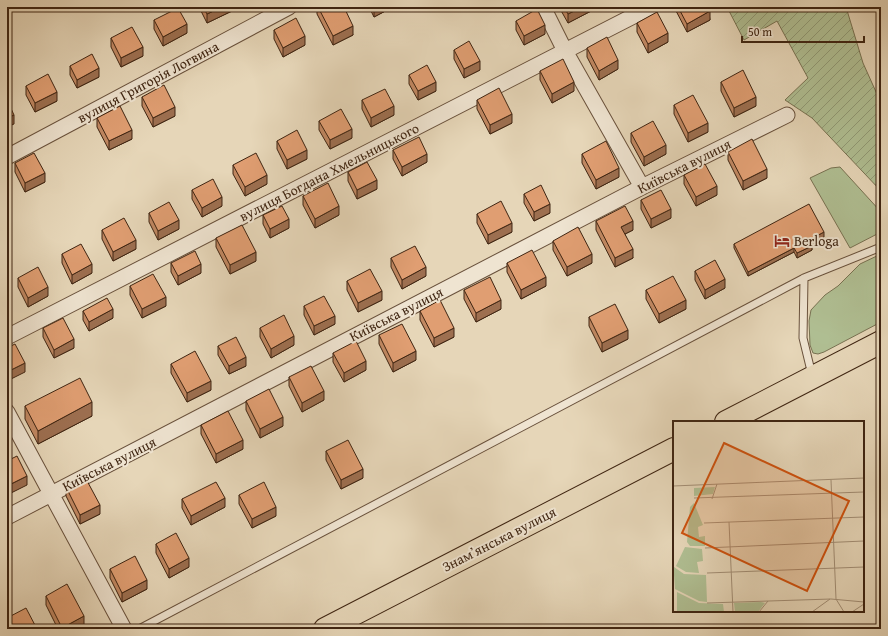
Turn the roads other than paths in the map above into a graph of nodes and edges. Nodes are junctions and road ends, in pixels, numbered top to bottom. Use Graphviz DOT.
graph roads {
  1 [pos="289,7"];
  2 [pos="543,7"];
  3 [pos="651,7"];
  4 [pos="565,51"];
  5 [pos="787,115"];
  6 [pos="7,157"];
  7 [pos="642,187"];
  8 [pos="881,247"];
  9 [pos="804,278"];
  10 [pos="7,337"];
  11 [pos="881,342"];
  12 [pos="812,378"];
  13 [pos="7,412"];
  14 [pos="728,421"];
  15 [pos="673,450"];
  16 [pos="51,494"];
  17 [pos="7,517"];
  18 [pos="124,629"];
  19 [pos="140,629"];
  20 [pos="325,629"];
  1 -- 6 [label="street, вулиця Григорія Логвина"];
  2 -- 4 [label="street"];
  3 -- 4 [label="street, вулиця Богдана Хмельницького"];
  4 -- 7 [label="street"];
  4 -- 10 [label="street, вулиця Богдана Хмельницького"];
  5 -- 7 [label="street, Київська вулиця"];
  7 -- 16 [label="street, Київська вулиця"];
  8 -- 9 [label="lane"];
  9 -- 12 [label="lane"];
  9 -- 19 [label="lane"];
  11 -- 12 [label="highway"];
  12 -- 14 [label="highway"];
  13 -- 16 [label="street"];
  15 -- 20 [label="highway, Знамʼянська вулиця"];
  16 -- 17 [label="street, Київська вулиця"];
  16 -- 18 [label="street"];
}
